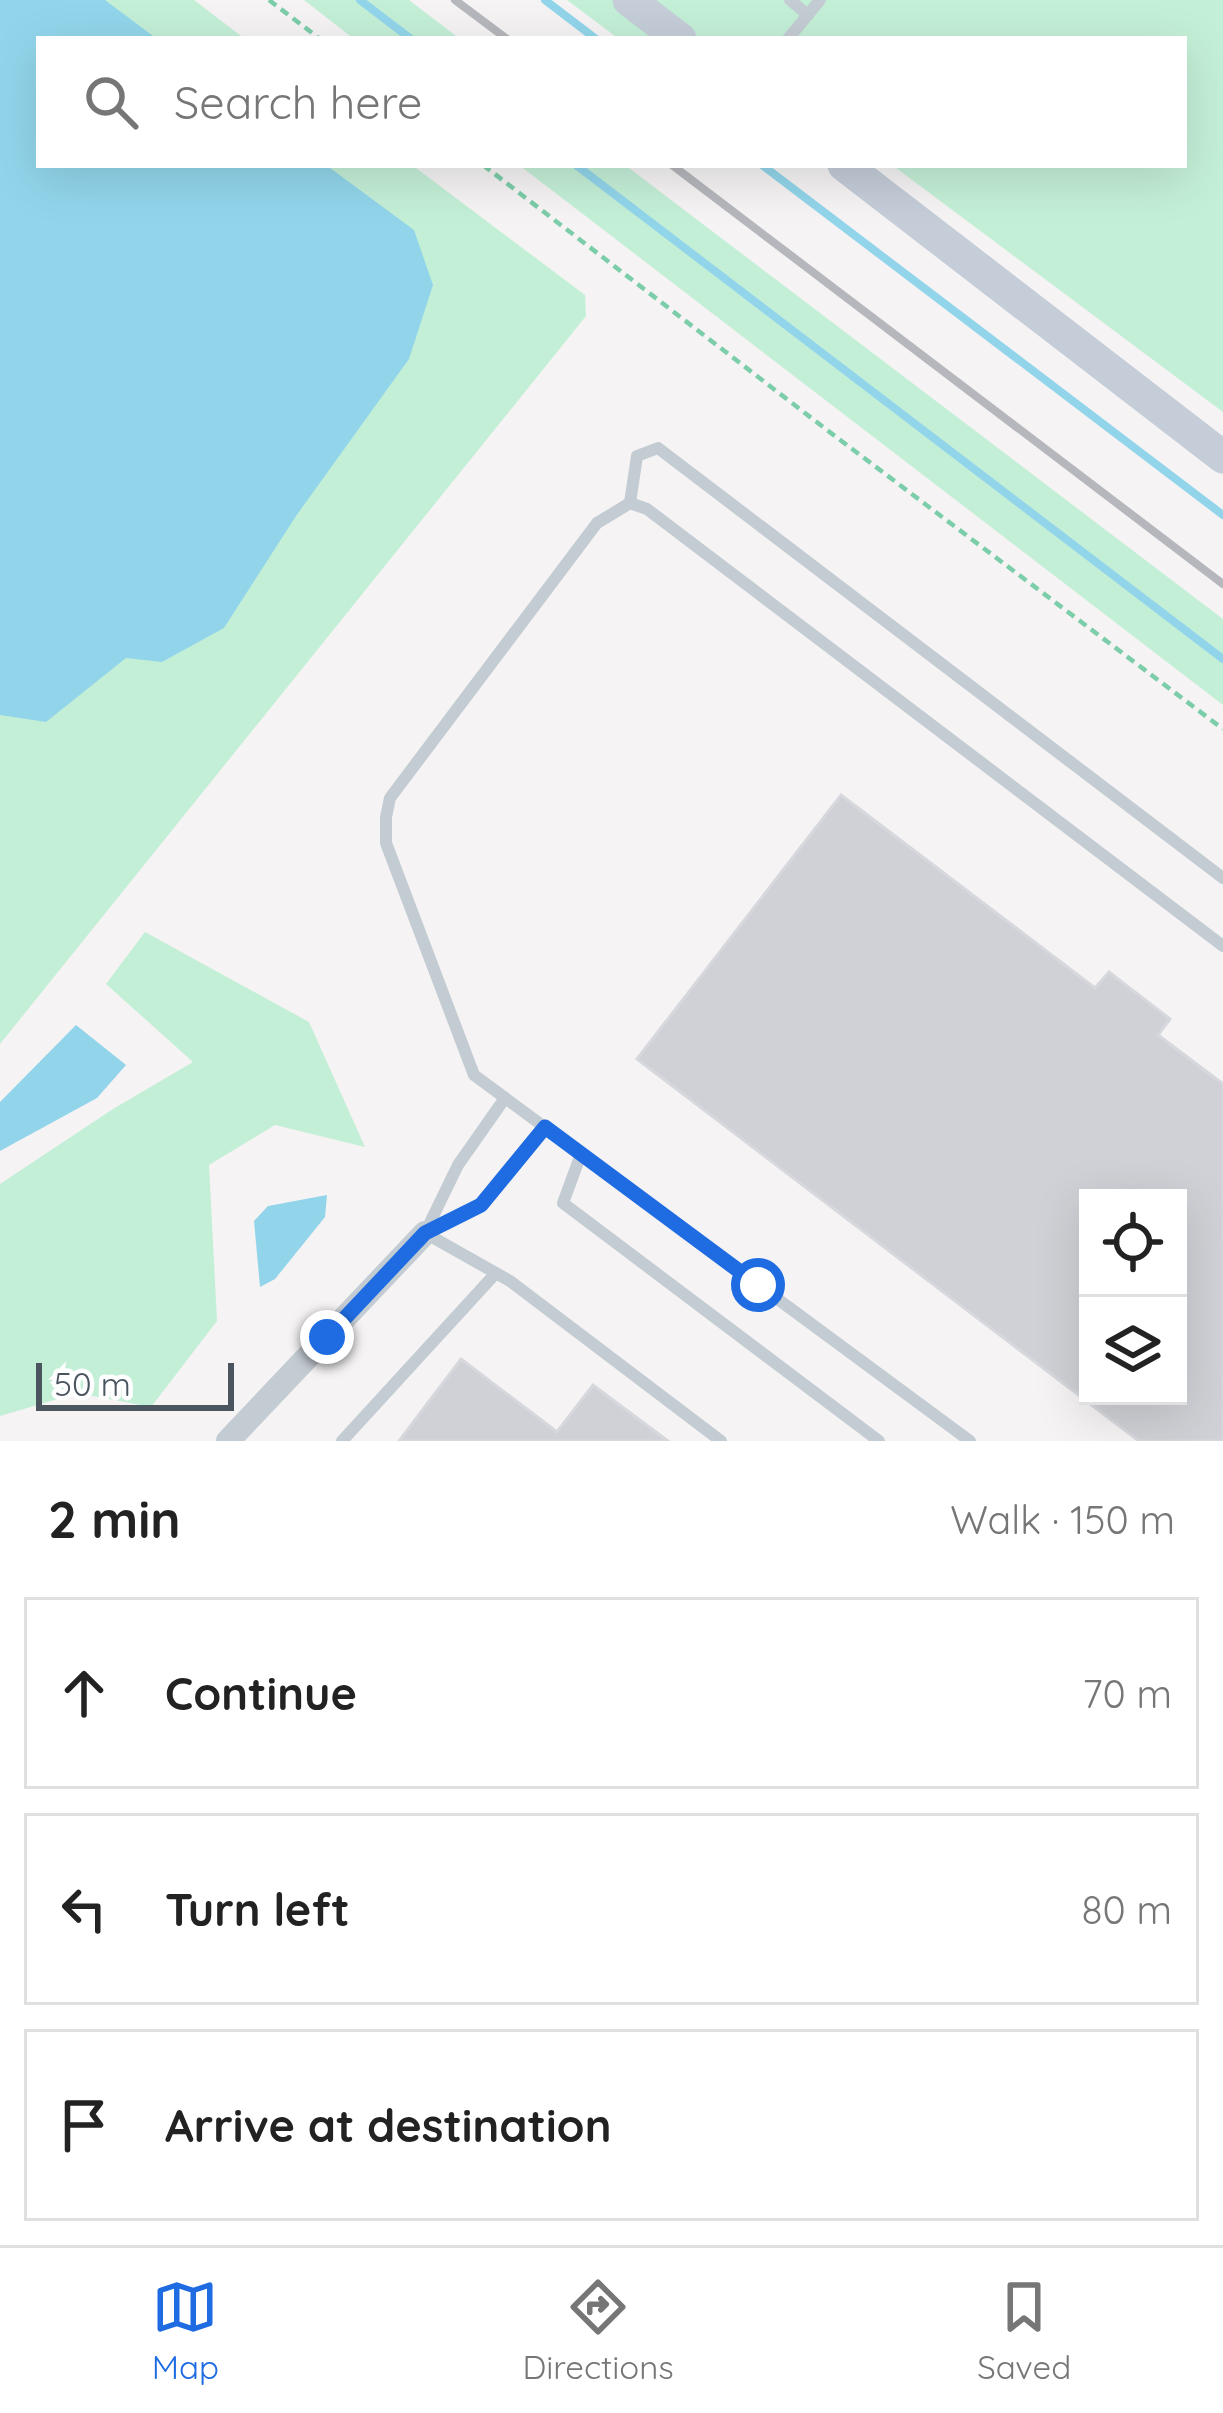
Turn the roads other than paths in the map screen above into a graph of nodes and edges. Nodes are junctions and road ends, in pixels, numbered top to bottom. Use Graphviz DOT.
graph roads {
  1 [pos="629,0"];
  2 [pos="790,0"];
  3 [pos="820,0"];
  4 [pos="808,14"];
  5 [pos="676,36"];
  6 [pos="790,36"];
  7 [pos="848,168"];
  8 [pos="1223,457"];
  9 [pos="630,503"];
  10 [pos="1223,878"];
  11 [pos="1223,946"];
  12 [pos="505,1098"];
  13 [pos="545,1127"];
  14 [pos="581,1154"];
  15 [pos="425,1233"];
  16 [pos="496,1273"];
  17 [pos="228,1441"];
  18 [pos="342,1441"];
  19 [pos="721,1441"];
  20 [pos="879,1441"];
  21 [pos="970,1441"];
  1 -- 5 [label="street"];
  2 -- 4 [label="lane"];
  3 -- 4 [label="lane"];
  4 -- 6 [label="lane"];
  7 -- 8 [label="street"];
  9 -- 10 [label="lane"];
  9 -- 11 [label="lane"];
  9 -- 12 [label="lane"];
  12 -- 13 [label="lane"];
  12 -- 15 [label="lane"];
  13 -- 14 [label="lane"];
  13 -- 15 [label="lane"];
  14 -- 20 [label="lane"];
  14 -- 21 [label="lane"];
  15 -- 16 [label="lane"];
  15 -- 17 [label="street"];
  16 -- 18 [label="lane"];
  16 -- 19 [label="lane"];
}
